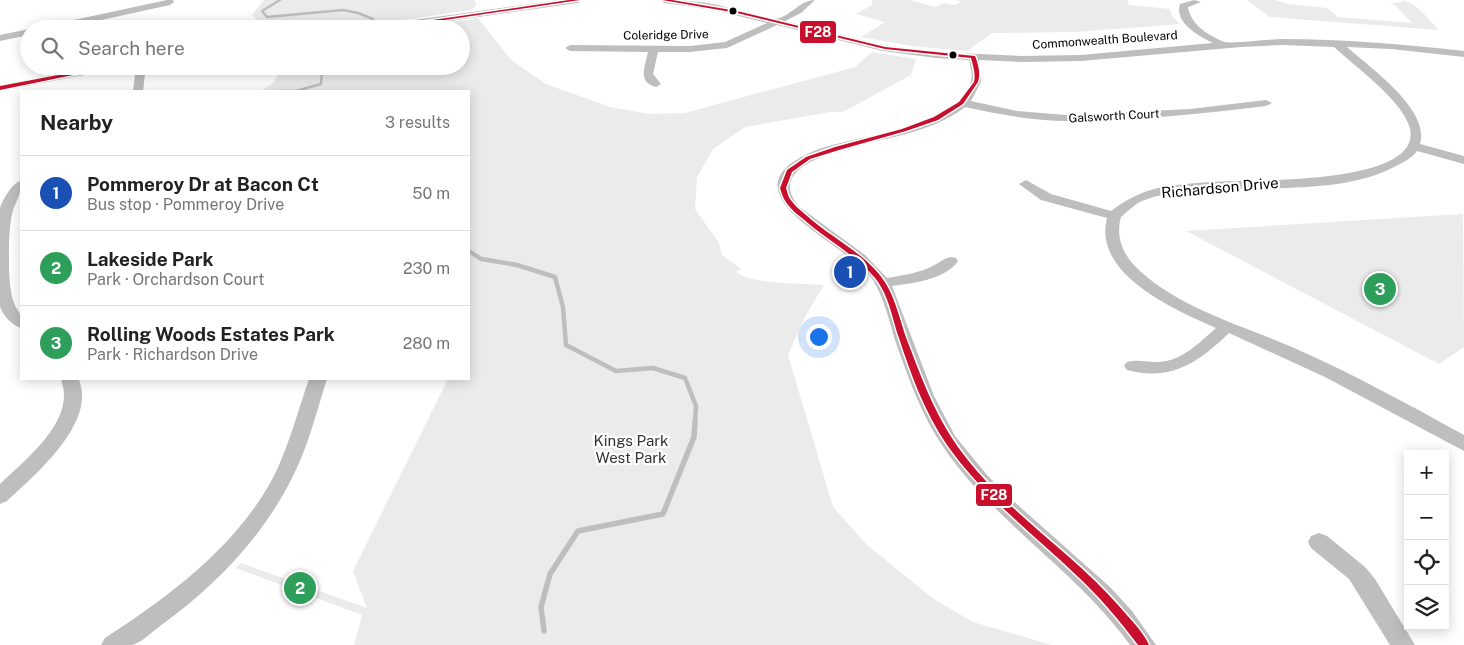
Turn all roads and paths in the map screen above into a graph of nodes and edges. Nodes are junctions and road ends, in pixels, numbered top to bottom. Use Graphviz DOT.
graph roads {
  1 [pos="578,0"];
  2 [pos="664,0"];
  3 [pos="811,0"];
  4 [pos="170,2"];
  5 [pos="540,2"];
  6 [pos="1197,2"];
  7 [pos="87,20"];
  8 [pos="427,20"];
  9 [pos="777,22"];
  10 [pos="20,34"];
  11 [pos="0,38"];
  12 [pos="1336,43"];
  13 [pos="1224,45"];
  14 [pos="570,48"];
  15 [pos="654,49"];
  16 [pos="1464,54"];
  17 [pos="973,57"];
  18 [pos="69,75"];
  19 [pos="140,75"];
  20 [pos="656,84"];
  21 [pos="0,88"];
  22 [pos="138,90"];
  23 [pos="963,103"];
  24 [pos="1266,103"];
  25 [pos="1414,146"];
  26 [pos="1464,160"];
  27 [pos="1026,184"];
  28 [pos="20,187"];
  29 [pos="1114,216"];
  30 [pos="951,261"];
  31 [pos="0,281"];
  32 [pos="882,283"];
  33 [pos="20,322"];
  34 [pos="1228,326"];
  35 [pos="1134,366"];
  36 [pos="70,380"];
  37 [pos="318,380"];
  38 [pos="1464,444"];
  39 [pos="0,496"];
  40 [pos="1319,542"];
  41 [pos="113,645"];
  42 [pos="1144,645"];
  43 [pos="1404,645"];
  1 -- 5 [label="street"];
  2 -- 9 [label="street, Commonwealth Boulevard"];
  3 -- 9 [label="street, Coleridge Drive"];
  4 -- 7 [label="street"];
  5 -- 8 [label="street"];
  6 -- 13 [label="street"];
  9 -- 15 [label="street, Coleridge Drive"];
  9 -- 17 [label="street, Commonwealth Boulevard"];
  10 -- 11 [label="street"];
  12 -- 13 [label="street, Commonwealth Boulevard"];
  12 -- 16 [label="street, Commonwealth Boulevard"];
  12 -- 25 [label="street"];
  13 -- 17 [label="street, Commonwealth Boulevard"];
  14 -- 15 [label="street, Coleridge Drive"];
  15 -- 20 [label="street"];
  17 -- 23 [label="street"];
  18 -- 21 [label="street"];
  19 -- 22 [label="street"];
  23 -- 24 [label="street, Galsworth Court"];
  23 -- 32 [label="street"];
  25 -- 26 [label="street"];
  25 -- 29 [label="street, Richardson Drive"];
  27 -- 29 [label="street"];
  28 -- 31 [label="street"];
  29 -- 34 [label="street"];
  30 -- 32 [label="street"];
  31 -- 33 [label="street"];
  32 -- 42 [label="street"];
  34 -- 35 [label="street"];
  34 -- 38 [label="street"];
  36 -- 39 [label="street"];
  37 -- 41 [label="street"];
  40 -- 43 [label="street"];
}
